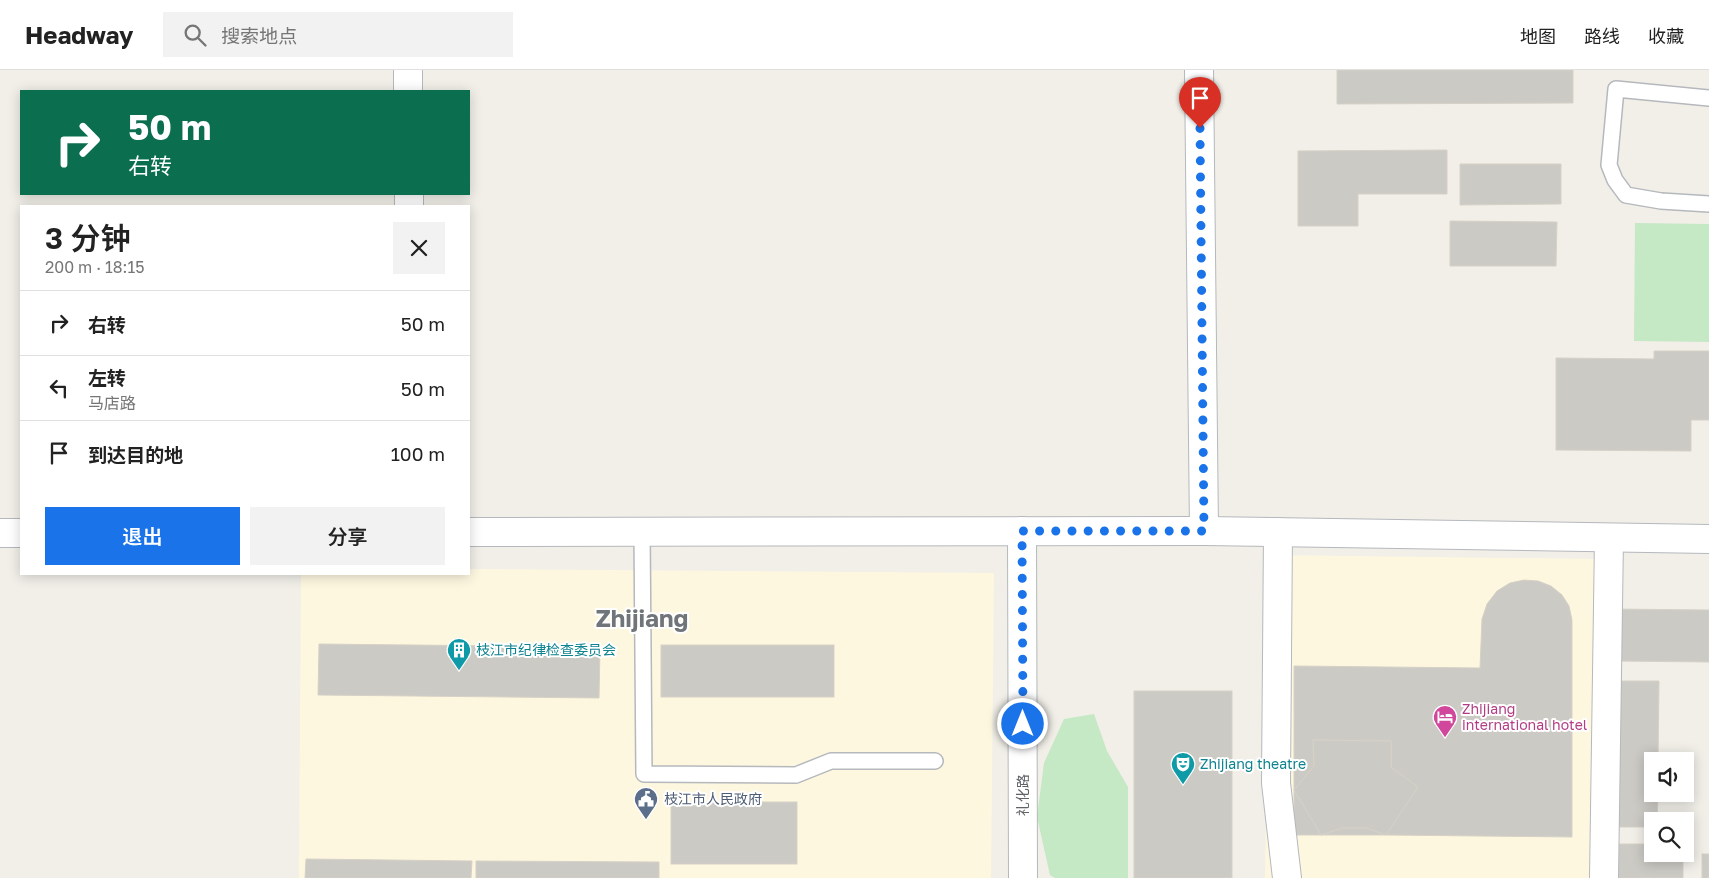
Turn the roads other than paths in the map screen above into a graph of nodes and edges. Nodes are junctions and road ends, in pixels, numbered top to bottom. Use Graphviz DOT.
graph roads {
  1 [pos="408,70"];
  2 [pos="1199,70"];
  3 [pos="408,90"];
  4 [pos="1709,98"];
  5 [pos="1709,204"];
  6 [pos="1022,531"];
  7 [pos="1204,531"];
  8 [pos="470,532"];
  9 [pos="642,532"];
  10 [pos="1278,532"];
  11 [pos="20,533"];
  12 [pos="0,534"];
  13 [pos="1609,538"];
  14 [pos="1709,539"];
  15 [pos="935,761"];
  16 [pos="1023,878"];
  17 [pos="1287,878"];
  18 [pos="1604,878"];
  1 -- 3 [label="street"];
  2 -- 7 [label="street"];
  4 -- 5 [label="lane"];
  6 -- 7 [label="street"];
  6 -- 9 [label="street"];
  6 -- 16 [label="street, 礼化路"];
  7 -- 10 [label="street"];
  8 -- 9 [label="street"];
  9 -- 15 [label="lane"];
  10 -- 13 [label="street"];
  10 -- 17 [label="street"];
  11 -- 12 [label="street"];
  13 -- 14 [label="street"];
  13 -- 18 [label="street"];
}
